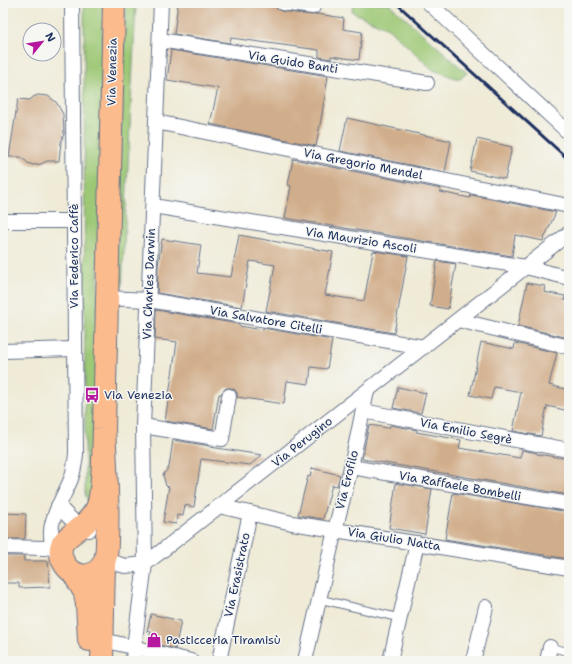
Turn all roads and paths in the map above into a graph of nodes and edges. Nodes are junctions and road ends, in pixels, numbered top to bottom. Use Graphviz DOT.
graph roads {
  1 [pos="72,3"];
  2 [pos="114,3"];
  3 [pos="161,3"];
  4 [pos="282,3"];
  5 [pos="313,3"];
  6 [pos="429,3"];
  7 [pos="160,40"];
  8 [pos="427,83"];
  9 [pos="156,122"];
  10 [pos="569,133"];
  11 [pos="153,206"];
  12 [pos="569,206"];
  13 [pos="74,220"];
  14 [pos="3,221"];
  15 [pos="569,233"];
  16 [pos="526,267"];
  17 [pos="569,278"];
  18 [pos="106,298"];
  19 [pos="148,300"];
  20 [pos="458,320"];
  21 [pos="424,347"];
  22 [pos="569,347"];
  23 [pos="75,349"];
  24 [pos="3,352"];
  25 [pos="367,391"];
  26 [pos="229,396"];
  27 [pos="363,411"];
  28 [pos="143,426"];
  29 [pos="104,429"];
  30 [pos="569,450"];
  31 [pos="351,467"];
  32 [pos="569,504"];
  33 [pos="58,506"];
  34 [pos="219,506"];
  35 [pos="250,513"];
  36 [pos="335,530"];
  37 [pos="417,543"];
  38 [pos="71,545"];
  39 [pos="3,547"];
  40 [pos="105,559"];
  41 [pos="145,564"];
  42 [pos="569,568"];
  43 [pos="319,599"];
  44 [pos="486,607"];
  45 [pos="400,618"];
  46 [pos="102,651"];
  47 [pos="569,652"];
  48 [pos="133,654"];
  49 [pos="549,654"];
  50 [pos="90,661"];
  51 [pos="191,661"];
  52 [pos="219,661"];
  53 [pos="305,661"];
  54 [pos="390,661"];
  55 [pos="473,661"];
  1 -- 13 [label="street, Via Federico Caffè"];
  2 -- 18 [label="main road, Via Venezia"];
  3 -- 7 [label="street, Via Charles Darwin"];
  4 -- 5 [label="street"];
  6 -- 10 [label="street"];
  7 -- 8 [label="street, Via Guido Banti"];
  7 -- 9 [label="street, Via Charles Darwin"];
  9 -- 11 [label="street, Via Charles Darwin"];
  9 -- 12 [label="street, Via Gregorio Mendel"];
  11 -- 16 [label="street, Via Maurizio Ascoli"];
  11 -- 19 [label="street, Via Charles Darwin"];
  13 -- 14 [label="street"];
  13 -- 23 [label="street, Via Federico Caffè"];
  15 -- 16 [label="street, Via Perugino"];
  16 -- 17 [label="street, Via Maurizio Ascoli"];
  16 -- 20 [label="street, Via Perugino"];
  18 -- 19 [label="street, Via Salvatore Citelli"];
  18 -- 29 [label="main road, Via Venezia"];
  19 -- 21 [label="street, Via Salvatore Citelli"];
  19 -- 28 [label="street, Via Charles Darwin"];
  20 -- 21 [label="street, Via Perugino"];
  20 -- 22 [label="street"];
  21 -- 25 [label="street, Via Perugino"];
  23 -- 24 [label="street"];
  23 -- 33 [label="street, Via Federico Caffè"];
  25 -- 27 [label="street, Via Erofilo"];
  25 -- 34 [label="street, Via Perugino"];
  26 -- 28 [label="street"];
  27 -- 30 [label="street, Via Emilio Segrè"];
  27 -- 31 [label="street, Via Erofilo"];
  28 -- 41 [label="street, Via Charles Darwin"];
  29 -- 38 [label="main road"];
  29 -- 40 [label="main road"];
  31 -- 32 [label="street, Via Raffaele Bombelli"];
  31 -- 36 [label="street, Via Erofilo"];
  33 -- 38 [label="street"];
  33 -- 38 [label="street, Via Federico Caffè"];
  34 -- 35 [label="street, Via Giulio Natta"];
  34 -- 41 [label="street, Via Perugino"];
  35 -- 36 [label="street, Via Giulio Natta"];
  35 -- 52 [label="street, Via Erasistrato"];
  36 -- 37 [label="street, Via Giulio Natta"];
  36 -- 43 [label="street, Via Erofilo"];
  37 -- 42 [label="street, Via Giulio Natta"];
  37 -- 45 [label="street"];
  38 -- 39 [label="street"];
  38 -- 40 [label="main road"];
  38 -- 40 [label="main road"];
  38 -- 50 [label="main road"];
  40 -- 41 [label="street"];
  40 -- 46 [label="main road"];
  41 -- 48 [label="street"];
  43 -- 45 [label="lane"];
  43 -- 53 [label="street, Via Erofilo"];
  44 -- 55 [label="street"];
  45 -- 54 [label="street"];
  46 -- 48 [label="street"];
  47 -- 49 [label="lane"];
  48 -- 51 [label="street"];
}
